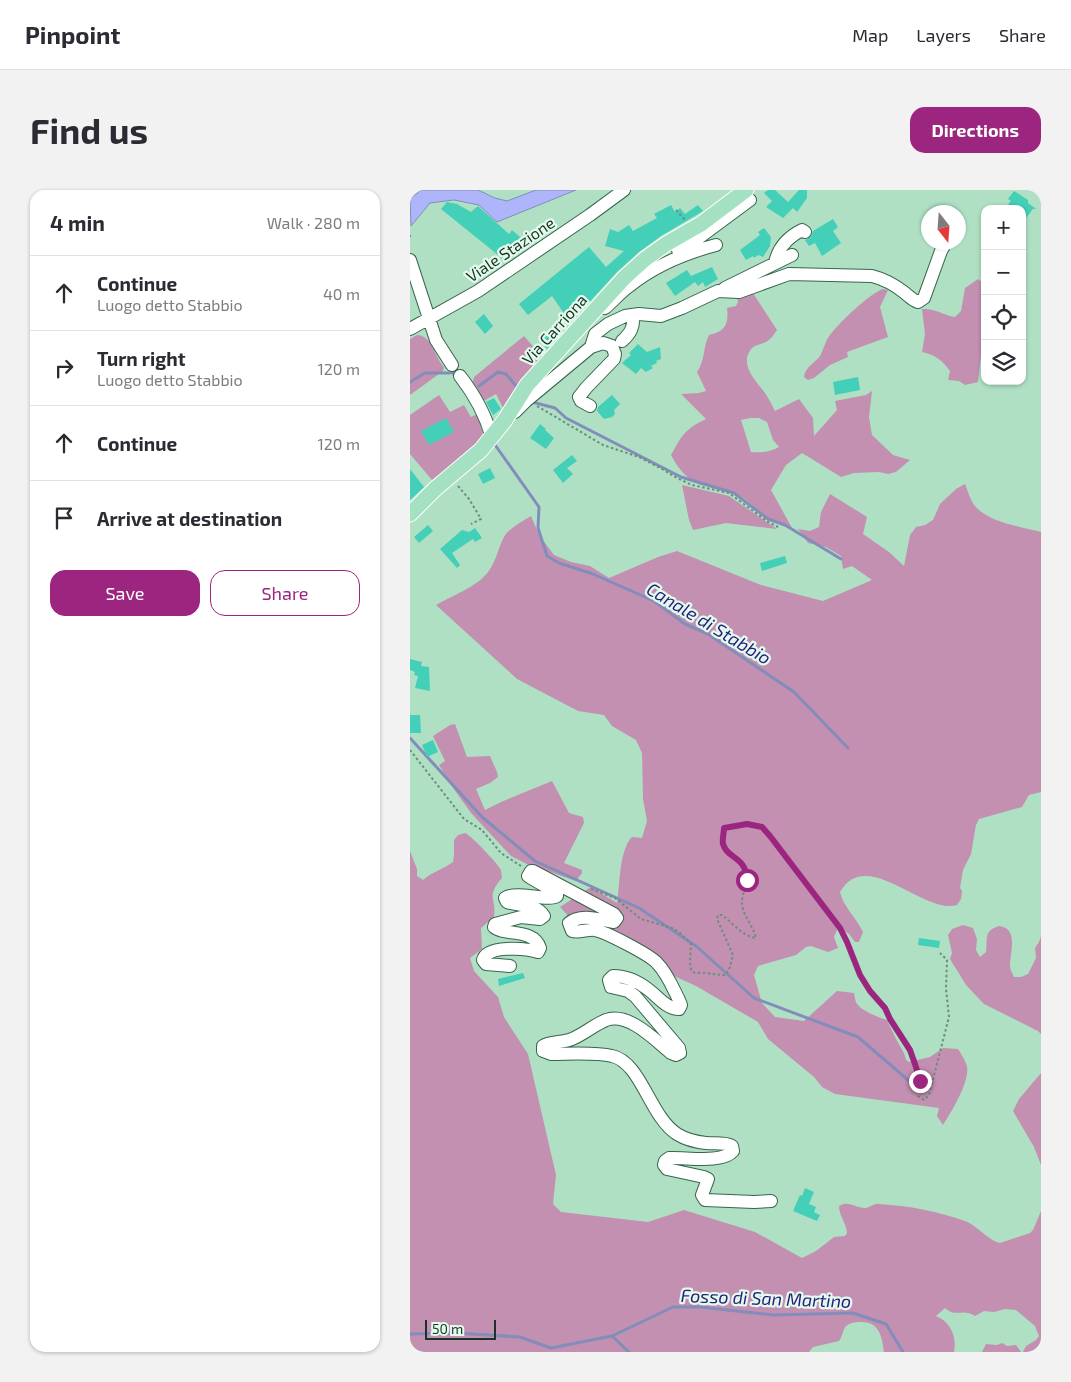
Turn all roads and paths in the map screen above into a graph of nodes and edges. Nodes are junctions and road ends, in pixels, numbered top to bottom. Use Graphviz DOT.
graph roads {
  1 [pos="624,190"];
  2 [pos="748,195"];
  3 [pos="676,210"];
  4 [pos="685,220"];
  5 [pos="805,232"];
  6 [pos="716,244"];
  7 [pos="942,250"];
  8 [pos="792,255"];
  9 [pos="410,260"];
  10 [pos="775,263"];
  11 [pos="665,264"];
  12 [pos="722,292"];
  13 [pos="633,315"];
  14 [pos="428,319"];
  15 [pos="581,326"];
  16 [pos="410,330"];
  17 [pos="622,341"];
  18 [pos="591,347"];
  19 [pos="452,365"];
  20 [pos="460,376"];
  21 [pos="526,401"];
  22 [pos="590,406"];
  23 [pos="505,420"];
  24 [pos="492,438"];
  25 [pos="450,477"];
  26 [pos="410,514"];
  27 [pos="471,524"];
  28 [pos="780,528"];
  29 [pos="410,750"];
  30 [pos="531,871"];
  31 [pos="590,889"];
  32 [pos="940,953"];
  33 [pos="510,966"];
  34 [pos="771,1201"];
  1 -- 14 [label="street, Viale Stazione"];
  2 -- 11 [label="street"];
  2 -- 15 [label="main road, Via Carriona"];
  3 -- 4 [label="path"];
  5 -- 10 [label="street"];
  6 -- 11 [label="street"];
  7 -- 12 [label="street"];
  8 -- 10 [label="street"];
  9 -- 14 [label="street"];
  10 -- 12 [label="street"];
  11 -- 15 [label="street"];
  12 -- 13 [label="street"];
  13 -- 17 [label="street"];
  13 -- 18 [label="street"];
  14 -- 16 [label="street, Viale Stazione"];
  14 -- 19 [label="street"];
  15 -- 23 [label="main road, Via Carriona"];
  18 -- 21 [label="street"];
  18 -- 22 [label="street"];
  20 -- 24 [label="street"];
  21 -- 23 [label="street"];
  21 -- 28 [label="path"];
  23 -- 24 [label="main road, Via Carriona"];
  24 -- 25 [label="main road, Via Carriona"];
  25 -- 26 [label="main road, Via Carriona"];
  25 -- 27 [label="path"];
  29 -- 30 [label="path"];
  30 -- 33 [label="street"];
  30 -- 34 [label="street"];
  31 -- 32 [label="path"];
}
